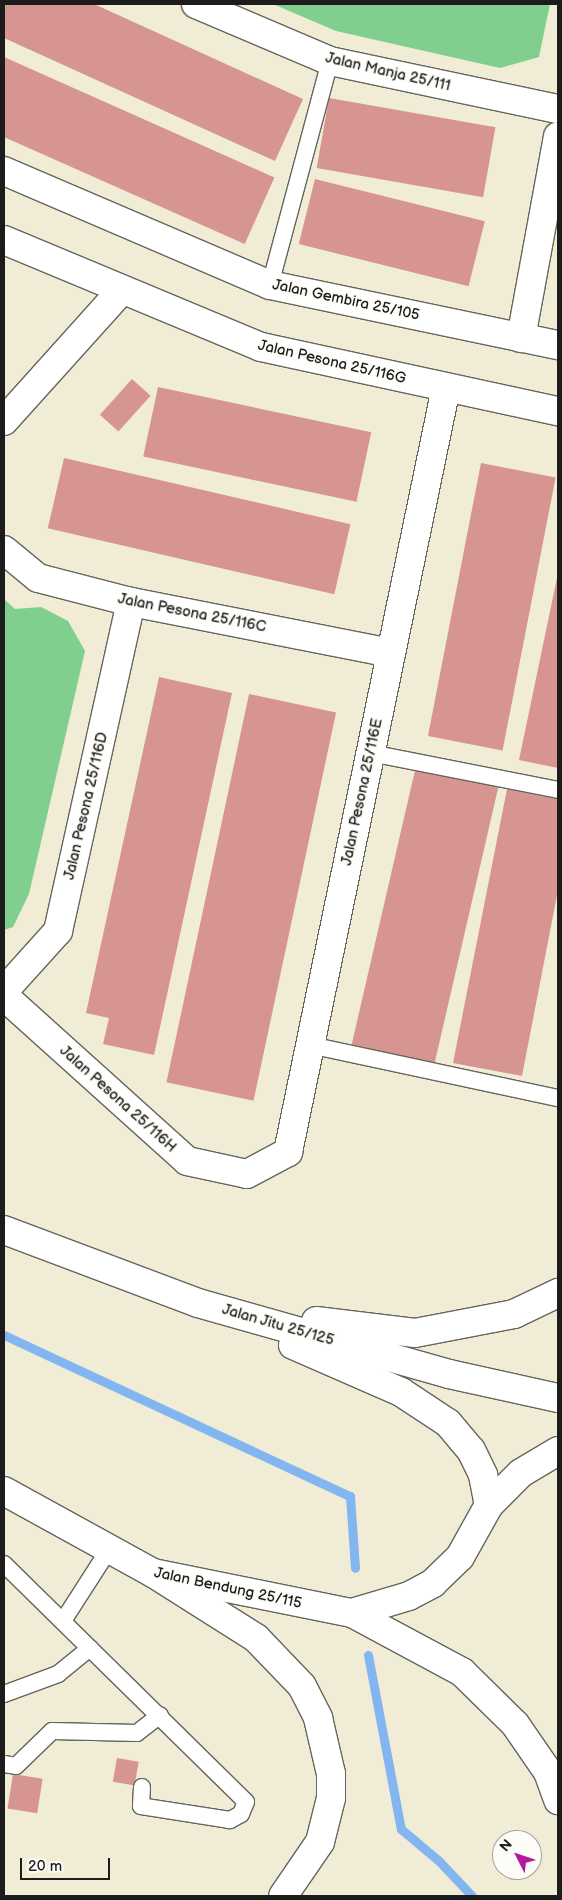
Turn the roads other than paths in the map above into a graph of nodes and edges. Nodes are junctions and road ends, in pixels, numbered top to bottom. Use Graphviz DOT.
graph roads {
  1 [pos="196,4"];
  2 [pos="330,61"];
  3 [pos="558,109"];
  4 [pos="558,136"];
  5 [pos="4,171"];
  6 [pos="4,240"];
  7 [pos="270,285"];
  8 [pos="122,290"];
  9 [pos="521,338"];
  10 [pos="558,345"];
  11 [pos="446,388"];
  12 [pos="558,411"];
  13 [pos="4,421"];
  14 [pos="4,550"];
  15 [pos="131,602"];
  16 [pos="391,652"];
  17 [pos="370,753"];
  18 [pos="558,790"];
  19 [pos="4,991"];
  20 [pos="4,996"];
  21 [pos="310,1045"];
  22 [pos="558,1098"];
  23 [pos="247,1174"];
  24 [pos="4,1230"];
  25 [pos="558,1293"];
  26 [pos="198,1303"];
  27 [pos="558,1398"];
  28 [pos="558,1451"];
  29 [pos="4,1491"];
  30 [pos="489,1505"];
  31 [pos="108,1551"];
  32 [pos="4,1564"];
  33 [pos="153,1574"];
  34 [pos="352,1612"];
  35 [pos="63,1621"];
  36 [pos="90,1648"];
  37 [pos="4,1694"];
  38 [pos="160,1715"];
  39 [pos="4,1764"];
  40 [pos="142,1787"];
  41 [pos="558,1800"];
  42 [pos="283,1896"];
  1 -- 2 [label="main road, Jalan Manja 25/111"];
  2 -- 3 [label="main road, Jalan Manja 25/111"];
  2 -- 7 [label="lane"];
  4 -- 9 [label="main road"];
  5 -- 7 [label="main road, Jalan Gembira 25/105"];
  6 -- 8 [label="main road, Jalan Pesona 25/116G"];
  7 -- 9 [label="main road, Jalan Gembira 25/105"];
  8 -- 11 [label="main road, Jalan Pesona 25/116G"];
  8 -- 13 [label="main road"];
  9 -- 10 [label="main road, Jalan Gembira 25/105"];
  11 -- 12 [label="main road, Jalan Pesona 25/116G"];
  11 -- 16 [label="main road, Jalan Pesona 25/116E"];
  14 -- 15 [label="main road, Jalan Pesona 25/116C"];
  15 -- 16 [label="main road, Jalan Pesona 25/116C"];
  15 -- 19 [label="main road, Jalan Pesona 25/116D"];
  16 -- 17 [label="main road, Jalan Pesona 25/116E"];
  17 -- 18 [label="lane"];
  17 -- 21 [label="main road, Jalan Pesona 25/116E"];
  20 -- 23 [label="main road, Jalan Pesona 25/116H"];
  21 -- 22 [label="lane"];
  21 -- 23 [label="main road, Jalan Pesona 25/116E"];
  24 -- 26 [label="main road, Jalan Jitu 25/125"];
  25 -- 26 [label="main road"];
  26 -- 27 [label="main road, Jalan Jitu 25/125"];
  26 -- 30 [label="main road"];
  28 -- 30 [label="main road"];
  29 -- 31 [label="main road, Jalan Bendung 25/115"];
  30 -- 34 [label="main road"];
  31 -- 33 [label="main road, Jalan Bendung 25/115"];
  31 -- 35 [label="lane"];
  32 -- 35 [label="lane"];
  33 -- 34 [label="main road, Jalan Bendung 25/115"];
  33 -- 42 [label="main road"];
  34 -- 41 [label="main road"];
  35 -- 36 [label="lane"];
  36 -- 37 [label="lane"];
  36 -- 38 [label="lane"];
  38 -- 39 [label="lane"];
  38 -- 40 [label="lane"];
}
